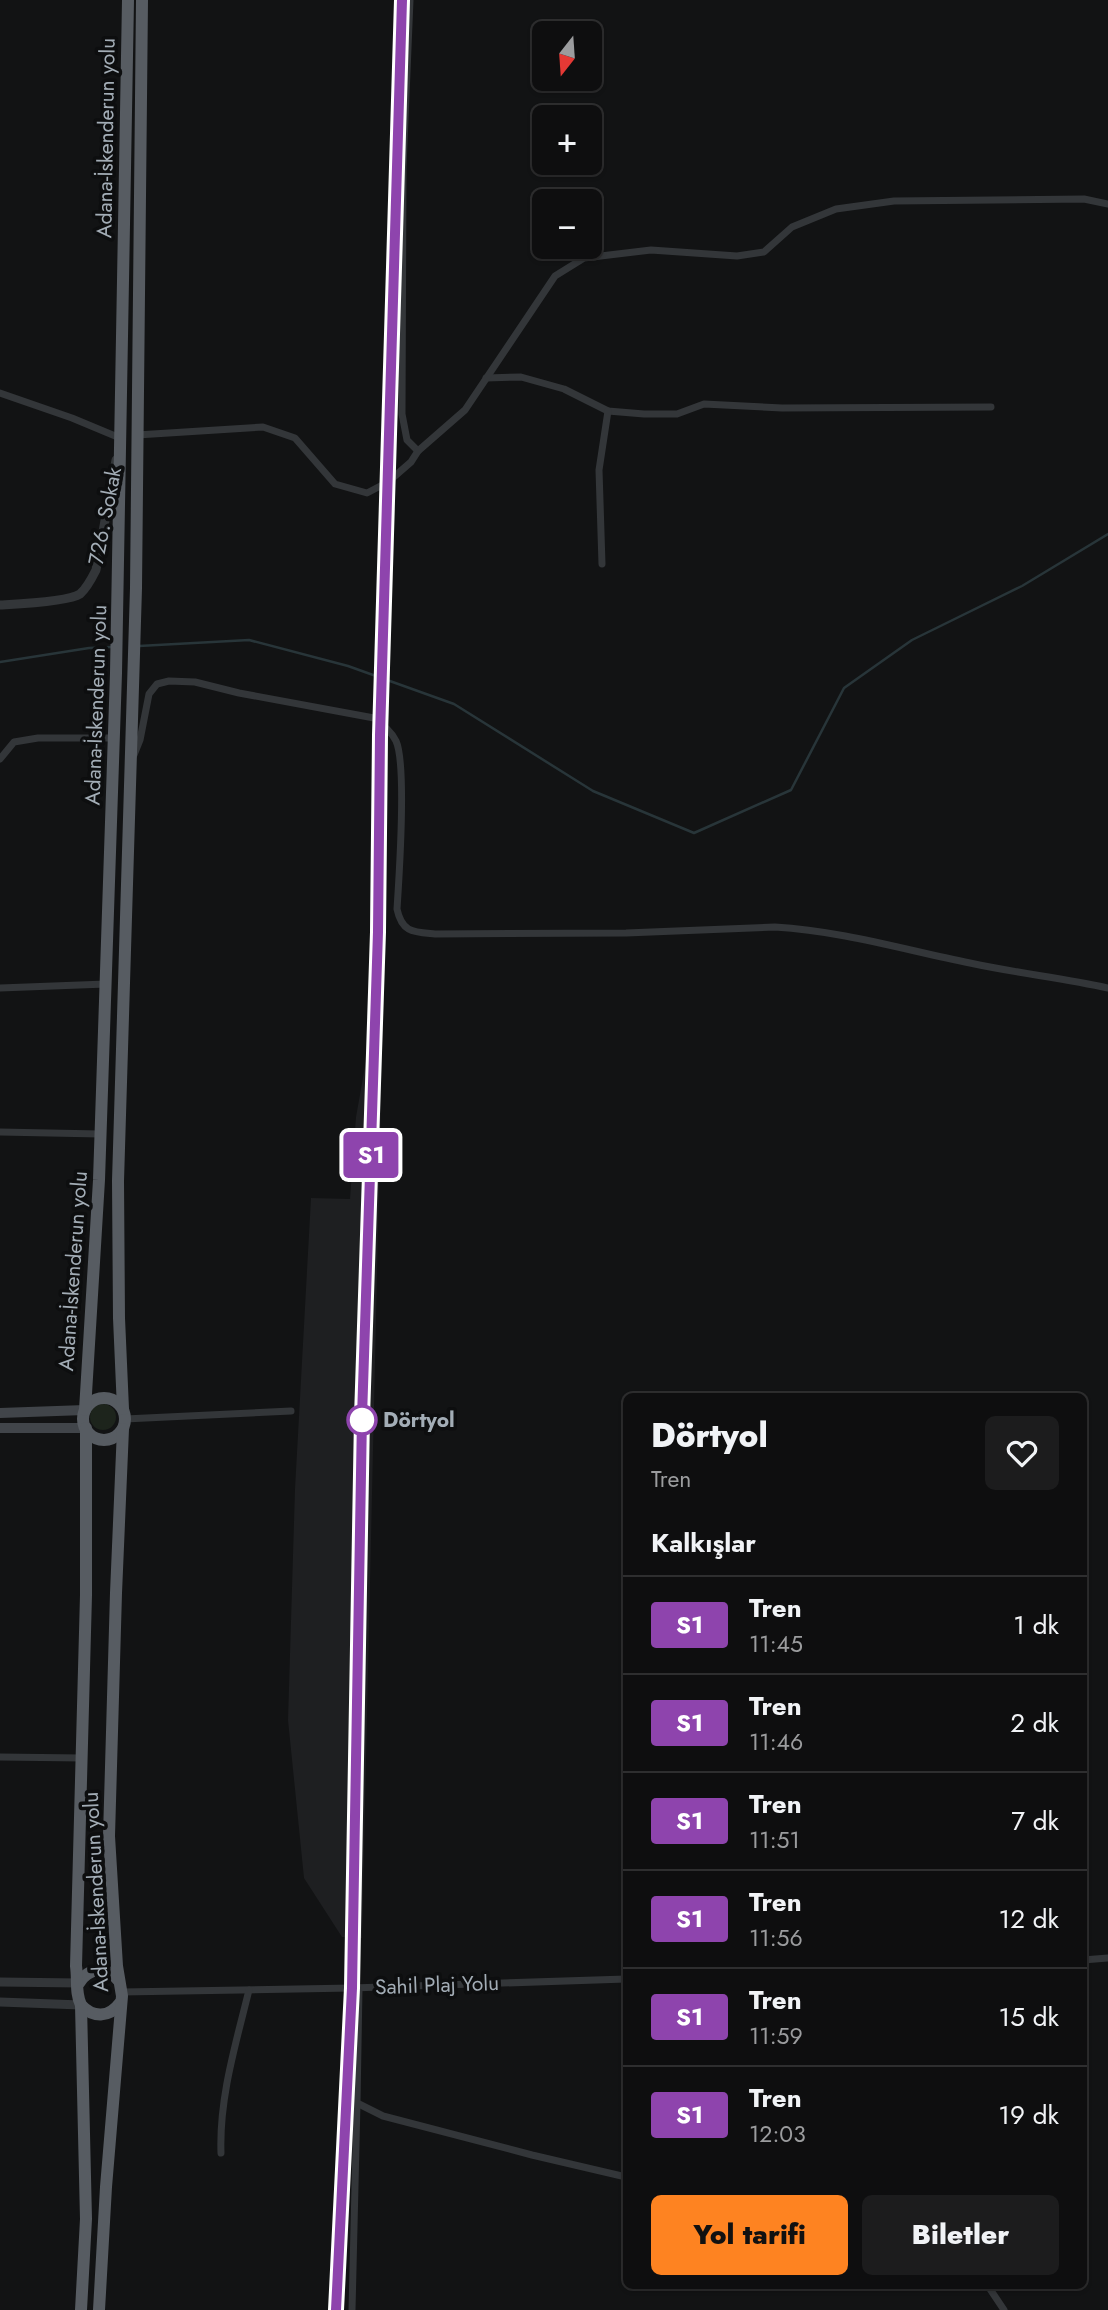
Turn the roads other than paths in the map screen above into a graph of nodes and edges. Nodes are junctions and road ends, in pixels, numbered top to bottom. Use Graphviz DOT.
graph roads {
  1 [pos="128,0"];
  2 [pos="142,0"];
  3 [pos="410,0"];
  4 [pos="1108,204"];
  5 [pos="486,378"];
  6 [pos="0,393"];
  7 [pos="991,407"];
  8 [pos="608,411"];
  9 [pos="137,435"];
  10 [pos="120,438"];
  11 [pos="418,451"];
  12 [pos="602,564"];
  13 [pos="0,606"];
  14 [pos="114,738"];
  15 [pos="0,759"];
  16 [pos="131,763"];
  17 [pos="106,984"];
  18 [pos="0,988"];
  19 [pos="1108,988"];
  20 [pos="0,1132"];
  21 [pos="100,1134"];
  22 [pos="85,1410"];
  23 [pos="291,1411"];
  24 [pos="0,1413"];
  25 [pos="124,1419"];
  26 [pos="0,1428"];
  27 [pos="86,1428"];
  28 [pos="0,1758"];
  29 [pos="82,1758"];
  30 [pos="1108,1958"];
  31 [pos="1087,1960"];
  32 [pos="623,1979"];
  33 [pos="0,1982"];
  34 [pos="79,1983"];
  35 [pos="359,1988"];
  36 [pos="249,1990"];
  37 [pos="121,1992"];
  38 [pos="0,2001"];
  39 [pos="81,2005"];
  40 [pos="357,2103"];
  41 [pos="221,2153"];
  42 [pos="623,2176"];
  43 [pos="990,2289"];
  44 [pos="82,2310"];
  45 [pos="99,2310"];
  46 [pos="352,2310"];
  47 [pos="1004,2310"];
  1 -- 10 [label="highway, Adana-İskenderun yolu"];
  2 -- 9 [label="highway, Adana-İskenderun yolu"];
  3 -- 11 [label="street"];
  4 -- 5 [label="street"];
  5 -- 8 [label="street"];
  5 -- 11 [label="street"];
  6 -- 10 [label="street"];
  7 -- 8 [label="street"];
  8 -- 12 [label="street"];
  9 -- 10 [label="highway"];
  9 -- 11 [label="street"];
  9 -- 16 [label="highway, Adana-İskenderun yolu"];
  10 -- 13 [label="street, 726. Sokak"];
  10 -- 14 [label="highway, Adana-İskenderun yolu"];
  14 -- 15 [label="street"];
  14 -- 17 [label="highway, Adana-İskenderun yolu"];
  16 -- 19 [label="street"];
  16 -- 25 [label="highway, Adana-İskenderun yolu"];
  17 -- 18 [label="street"];
  17 -- 21 [label="highway, Adana-İskenderun yolu"];
  20 -- 21 [label="street"];
  21 -- 22 [label="highway, Adana-İskenderun yolu"];
  22 -- 24 [label="main road"];
  22 -- 25 [label="highway"];
  22 -- 27 [label="highway"];
  23 -- 25 [label="street"];
  25 -- 27 [label="highway"];
  25 -- 37 [label="highway, Adana-İskenderun yolu"];
  26 -- 27 [label="main road"];
  27 -- 29 [label="highway, Adana-İskenderun yolu"];
  28 -- 29 [label="street"];
  29 -- 34 [label="highway, Adana-İskenderun yolu"];
  30 -- 31 [label="street"];
  32 -- 35 [label="street, Sahil Plaj Yolu"];
  33 -- 34 [label="street"];
  34 -- 37 [label="highway"];
  34 -- 39 [label="highway, Adana-İskenderun yolu"];
  35 -- 36 [label="street, Sahil Plaj Yolu"];
  35 -- 40 [label="street"];
  36 -- 37 [label="street, Sahil Plaj Yolu"];
  36 -- 41 [label="street"];
  37 -- 39 [label="highway"];
  37 -- 45 [label="highway, Adana-İskenderun yolu"];
  38 -- 39 [label="street"];
  39 -- 44 [label="highway, Adana-İskenderun yolu"];
  40 -- 42 [label="street"];
  40 -- 46 [label="street"];
  43 -- 47 [label="street"];
}
